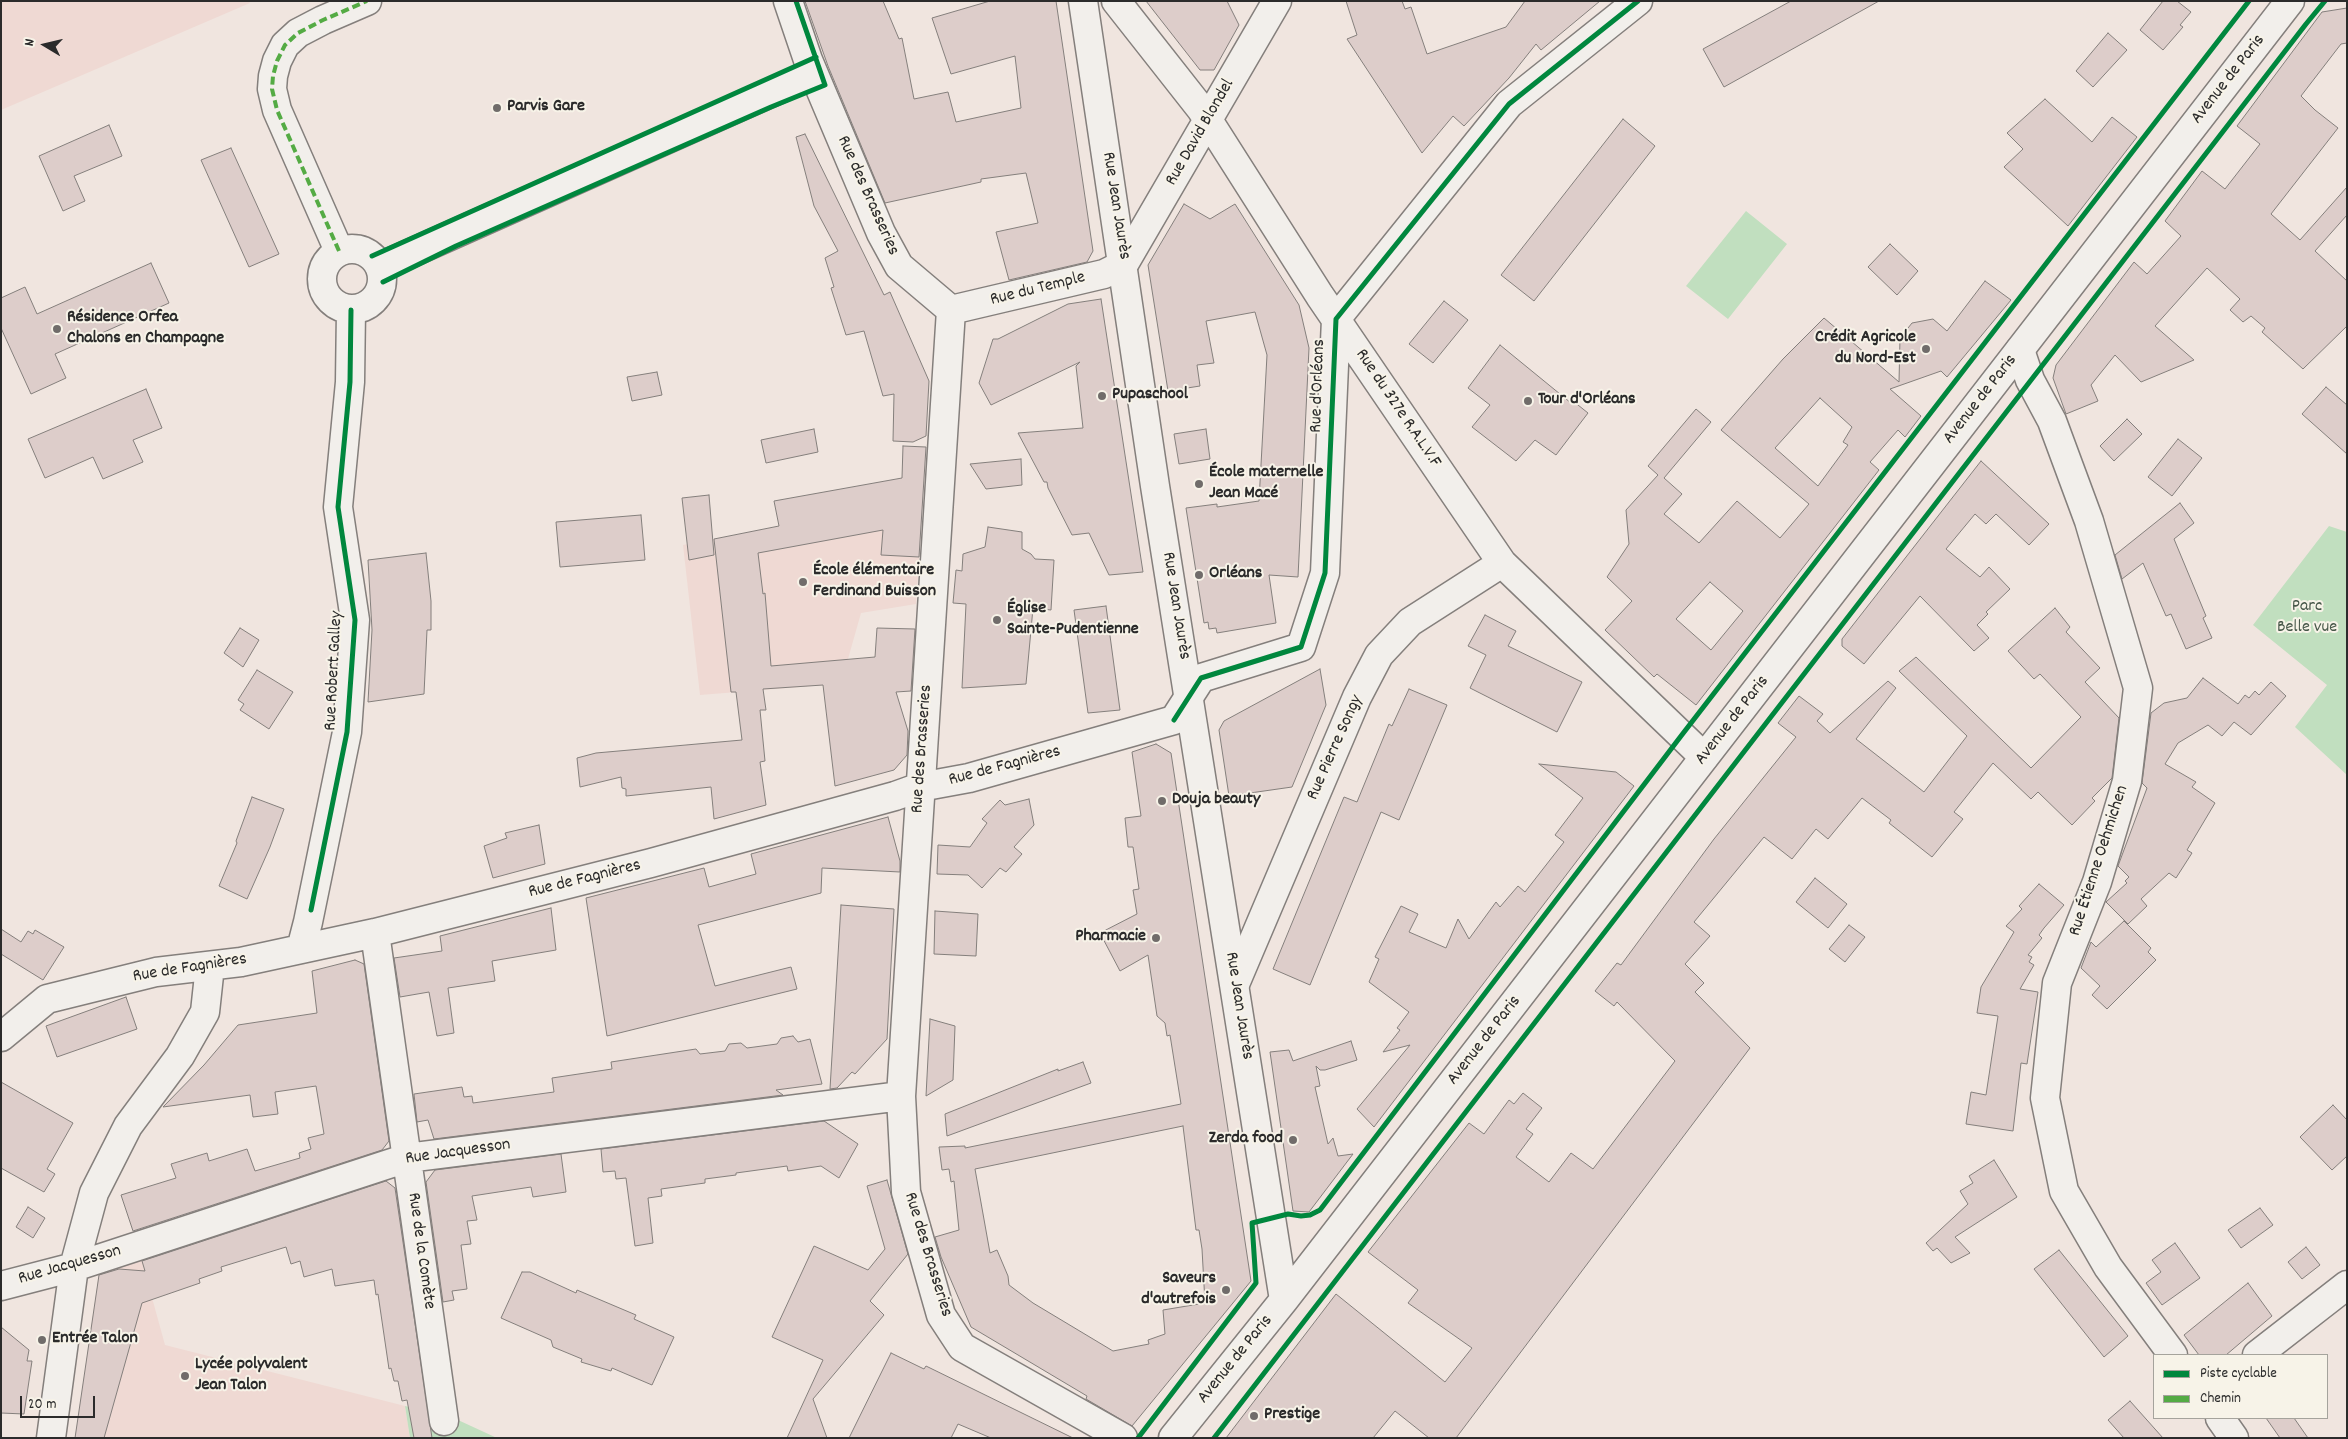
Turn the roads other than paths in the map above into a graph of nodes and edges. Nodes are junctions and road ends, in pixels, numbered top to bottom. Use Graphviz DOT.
graph roads {
  1 [pos="367,1"];
  2 [pos="788,1"];
  3 [pos="1084,1"];
  4 [pos="1116,1"];
  5 [pos="1277,1"];
  6 [pos="1638,1"];
  7 [pos="2290,1"];
  8 [pos="814,74"];
  9 [pos="1208,120"];
  10 [pos="339,252"];
  11 [pos="1124,264"];
  12 [pos="380,267"];
  13 [pos="351,310"];
  14 [pos="951,310"];
  15 [pos="1336,319"];
  16 [pos="2020,350"];
  17 [pos="1502,563"];
  18 [pos="1189,697"];
  19 [pos="1174,720"];
  20 [pos="1704,757"];
  21 [pos="920,787"];
  22 [pos="375,934"];
  23 [pos="301,948"];
  24 [pos="210,966"];
  25 [pos="1235,984"];
  26 [pos="1,1037"];
  27 [pos="901,1096"];
  28 [pos="407,1158"];
  29 [pos="74,1267"];
  30 [pos="1,1286"];
  31 [pos="2347,1286"];
  32 [pos="1284,1300"];
  33 [pos="2172,1354"];
  34 [pos="2258,1354"];
  35 [pos="2221,1419"];
  36 [pos="444,1421"];
  37 [pos="51,1438"];
  38 [pos="1123,1438"];
  39 [pos="1173,1438"];
  40 [pos="2234,1438"];
  1 -- 10 [label="street"];
  2 -- 8 [label="street, Rue des Brasseries"];
  3 -- 11 [label="street, Rue Jean Jaurès"];
  4 -- 9 [label="street, Rue du 327e R.A.L.V.F"];
  5 -- 9 [label="street, Rue David Blondel"];
  6 -- 15 [label="street, Rue d'Orléans"];
  7 -- 16 [label="street, Avenue de Paris"];
  8 -- 12 [label="street"];
  8 -- 14 [label="street, Rue des Brasseries"];
  9 -- 11 [label="street, Rue David Blondel"];
  9 -- 15 [label="street, Rue du 327e R.A.L.V.F"];
  10 -- 12 [label="street"];
  10 -- 13 [label="street"];
  11 -- 14 [label="street, Rue du Temple"];
  11 -- 18 [label="street, Rue Jean Jaurès"];
  12 -- 13 [label="street"];
  13 -- 23 [label="street, Rue Robert Galley"];
  14 -- 21 [label="street, Rue des Brasseries"];
  15 -- 17 [label="street, Rue du 327e R.A.L.V.F"];
  15 -- 18 [label="street, Rue d'Orléans"];
  16 -- 20 [label="street, Avenue de Paris"];
  16 -- 33 [label="street, Rue Étienne Oehmichen"];
  17 -- 20 [label="street, Rue du 327e R.A.L.V.F"];
  17 -- 25 [label="street, Rue Pierre Songy"];
  18 -- 19 [label="street, Rue d'Orléans"];
  18 -- 25 [label="street, Rue Jean Jaurès"];
  19 -- 21 [label="street, Rue de Fagnières"];
  20 -- 32 [label="street, Avenue de Paris"];
  21 -- 22 [label="street, Rue de Fagnières"];
  21 -- 27 [label="street, Rue des Brasseries"];
  22 -- 23 [label="street, Rue de Fagnières"];
  22 -- 28 [label="street, Rue de la Comète"];
  23 -- 24 [label="street, Rue de Fagnières"];
  24 -- 26 [label="street, Rue de Fagnières"];
  24 -- 29 [label="street"];
  25 -- 32 [label="street, Rue Jean Jaurès"];
  27 -- 28 [label="street, Rue Jacquesson"];
  27 -- 38 [label="street, Rue des Brasseries"];
  28 -- 29 [label="street, Rue Jacquesson"];
  28 -- 36 [label="street, Rue de la Comète"];
  29 -- 30 [label="street, Rue Jacquesson"];
  29 -- 37 [label="street"];
  31 -- 34 [label="street"];
  32 -- 39 [label="street, Avenue de Paris"];
  35 -- 40 [label="street"];
}
